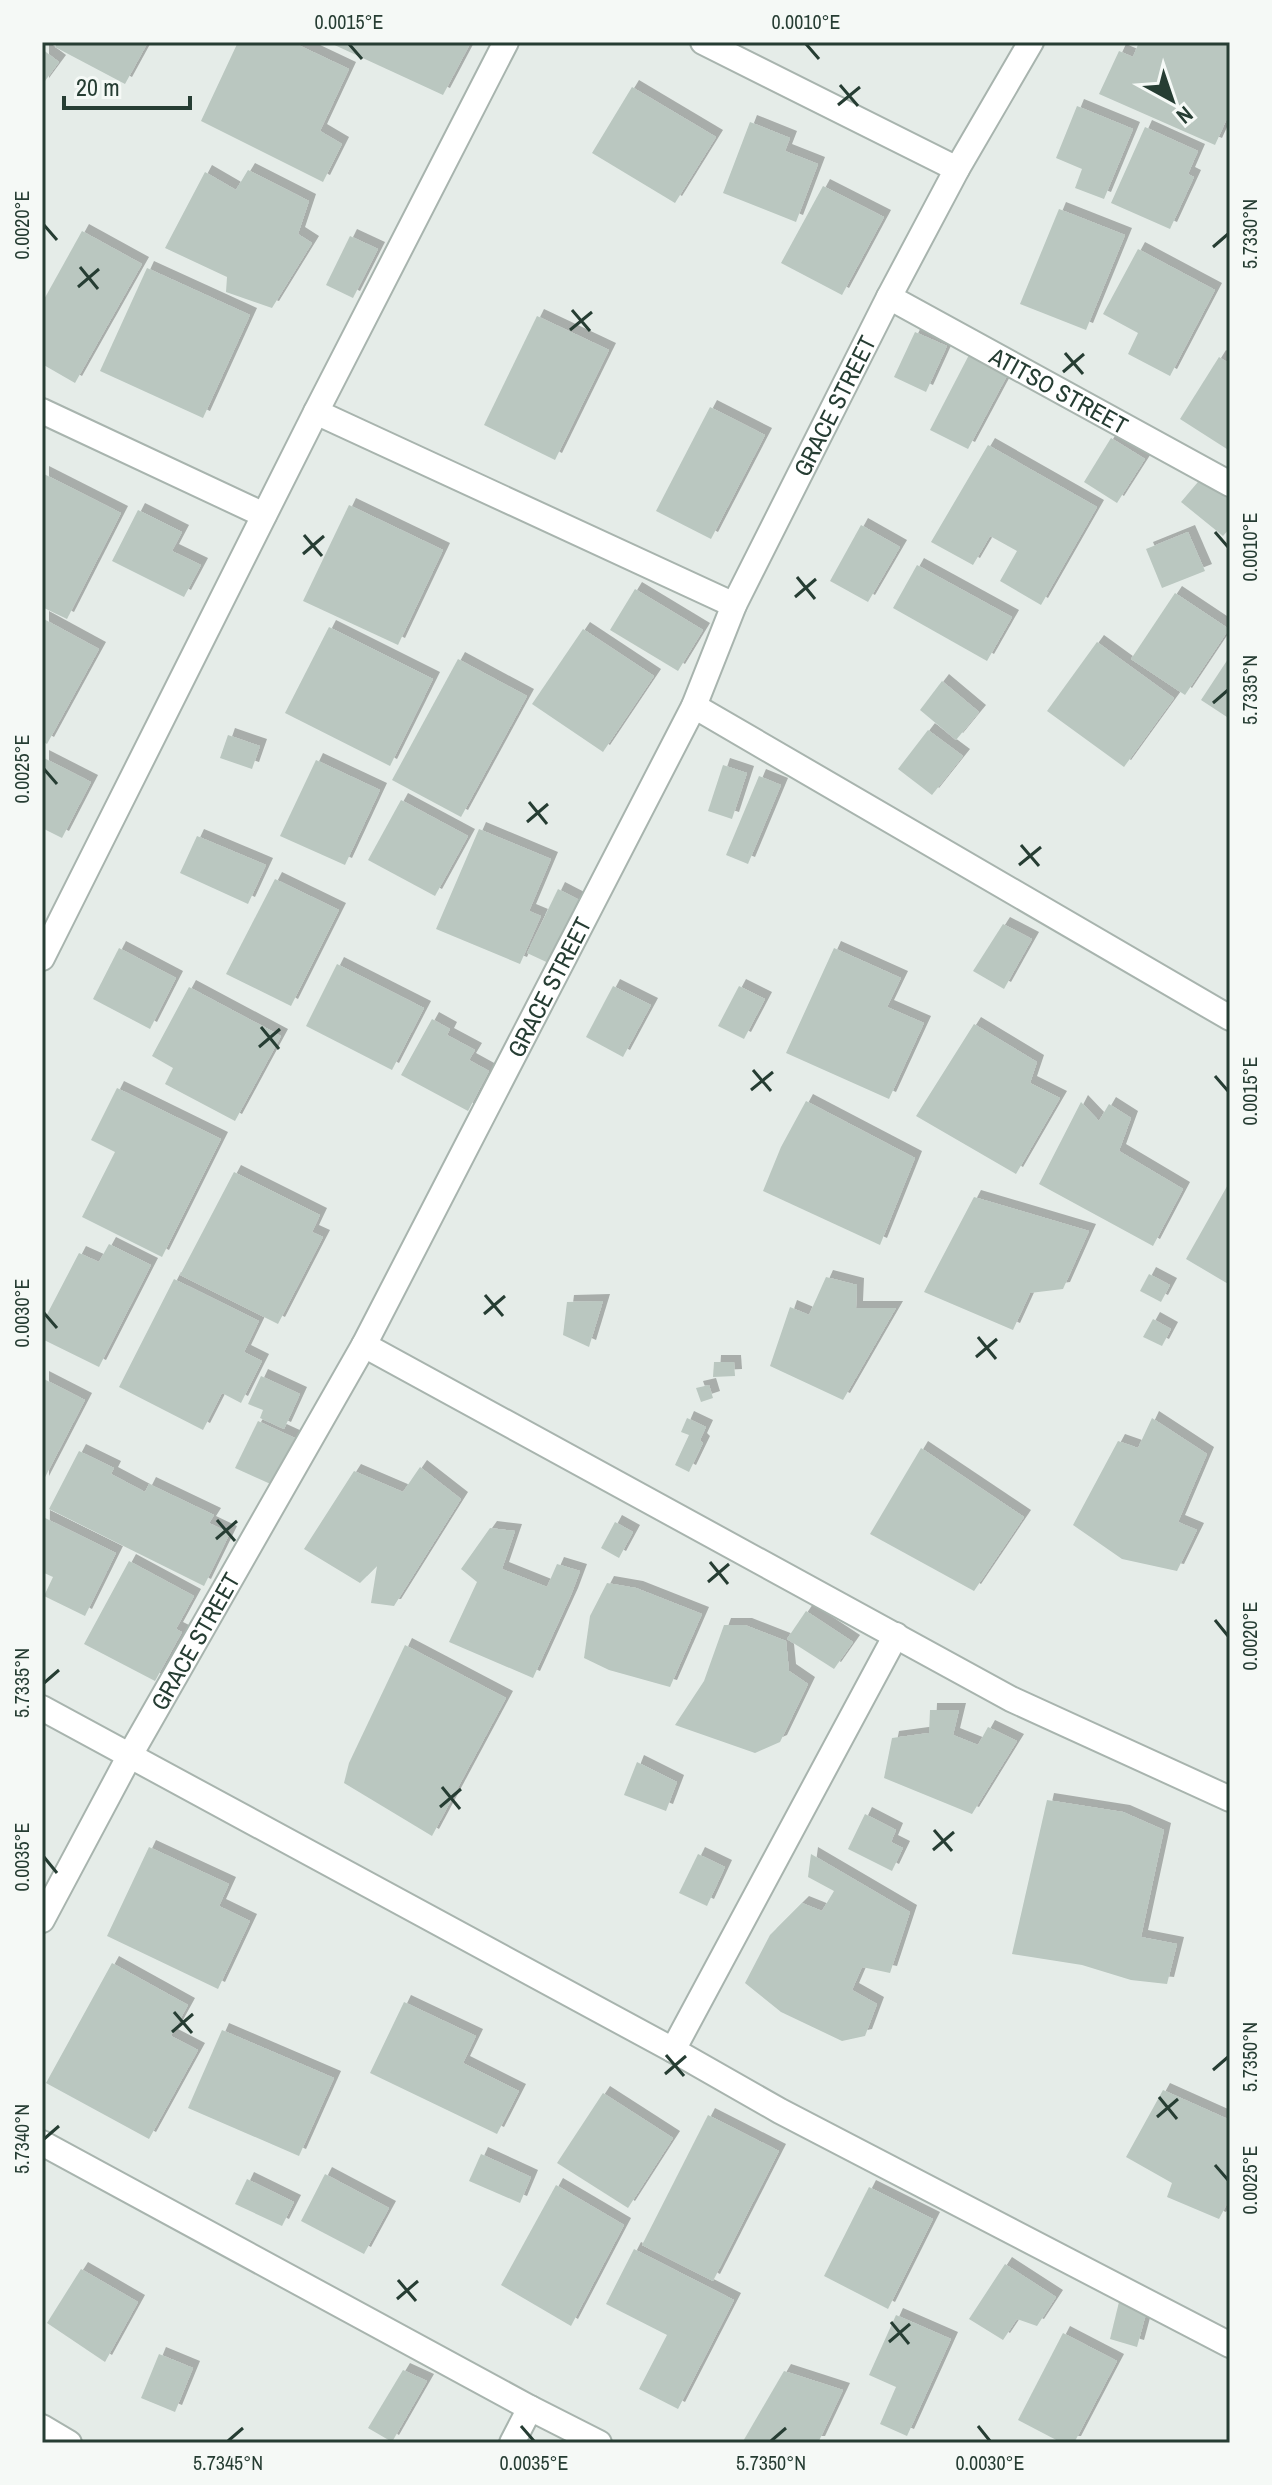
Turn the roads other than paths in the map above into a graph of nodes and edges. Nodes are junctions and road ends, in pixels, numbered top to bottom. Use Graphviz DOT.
graph roads {
  1 [pos="506,42"];
  2 [pos="703,42"];
  3 [pos="1031,42"];
  4 [pos="957,169"];
  5 [pos="889,297"];
  6 [pos="42,411"];
  7 [pos="316,412"];
  8 [pos="1230,484"];
  9 [pos="264,515"];
  10 [pos="734,605"];
  11 [pos="694,706"];
  12 [pos="42,958"];
  13 [pos="1230,1018"];
  14 [pos="364,1345"];
  15 [pos="896,1635"];
  16 [pos="42,1708"];
  17 [pos="130,1755"];
  18 [pos="1230,1799"];
  19 [pos="42,1920"];
  20 [pos="673,2050"];
  21 [pos="42,2143"];
  22 [pos="1230,2345"];
  23 [pos="530,2408"];
  24 [pos="42,2427"];
  25 [pos="69,2443"];
  26 [pos="512,2443"];
  27 [pos="599,2443"];
  1 -- 7 [label="street"];
  2 -- 4 [label="street"];
  3 -- 4 [label="street, GRACE STREET"];
  4 -- 5 [label="street, GRACE STREET"];
  5 -- 8 [label="street, ATITSO STREET"];
  5 -- 10 [label="street, GRACE STREET"];
  6 -- 9 [label="street"];
  7 -- 9 [label="street"];
  7 -- 10 [label="street"];
  9 -- 12 [label="street"];
  10 -- 11 [label="street, GRACE STREET"];
  11 -- 13 [label="street"];
  11 -- 14 [label="street, GRACE STREET"];
  14 -- 15 [label="street"];
  14 -- 17 [label="street, GRACE STREET"];
  15 -- 18 [label="street"];
  15 -- 20 [label="street"];
  16 -- 17 [label="street"];
  17 -- 19 [label="street, GRACE STREET"];
  17 -- 20 [label="street"];
  20 -- 22 [label="street"];
  21 -- 23 [label="street"];
  23 -- 26 [label="street"];
  23 -- 27 [label="street"];
  24 -- 25 [label="street"];
}
